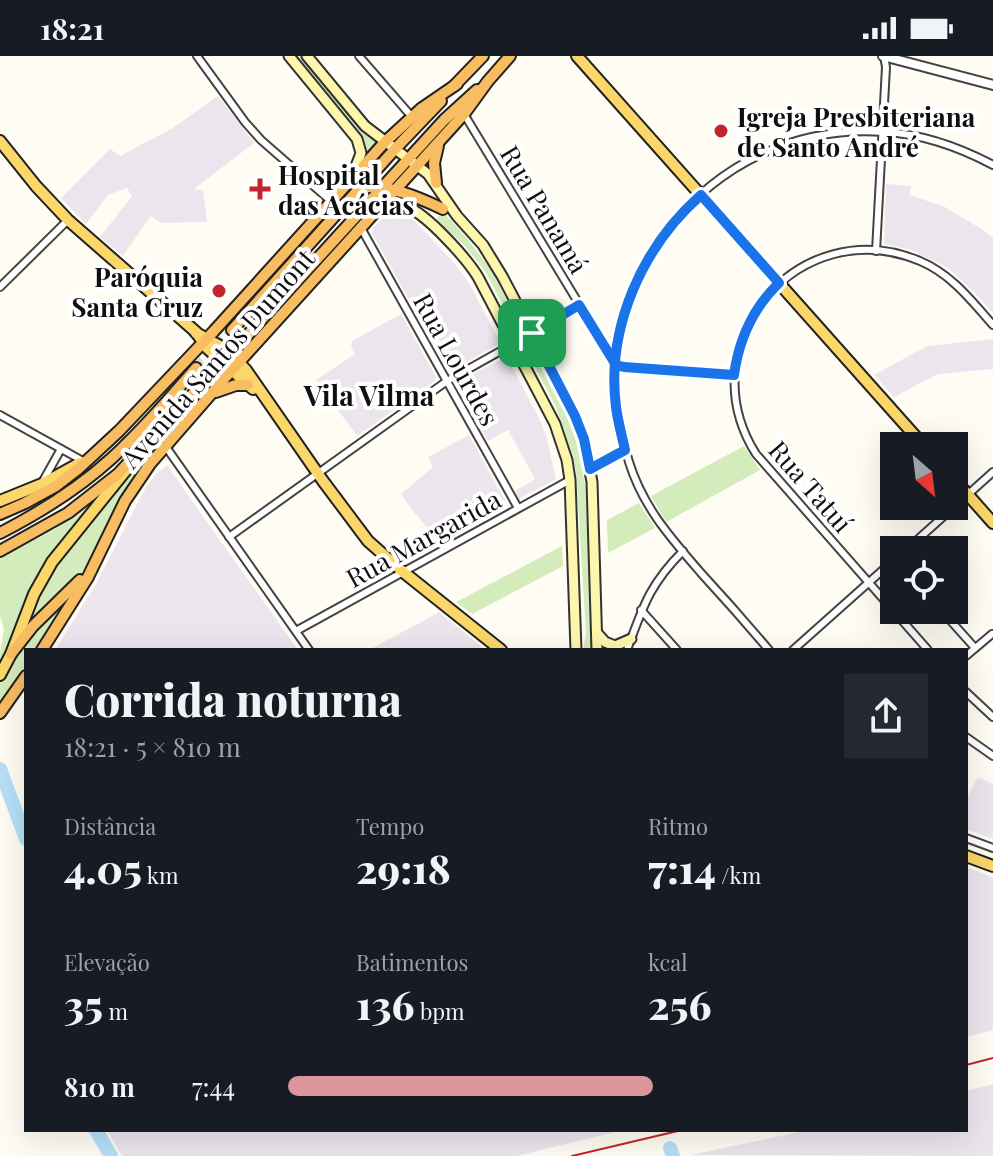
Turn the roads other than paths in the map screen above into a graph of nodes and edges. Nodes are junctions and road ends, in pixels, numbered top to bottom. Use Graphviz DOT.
graph roads {
  1 [pos="197,56"];
  2 [pos="289,56"];
  3 [pos="307,56"];
  4 [pos="359,56"];
  5 [pos="483,56"];
  6 [pos="510,56"];
  7 [pos="577,56"];
  8 [pos="884,56"];
  9 [pos="488,81"];
  10 [pos="457,84"];
  11 [pos="993,85"];
  12 [pos="464,114"];
  13 [pos="412,117"];
  14 [pos="882,131"];
  15 [pos="0,141"];
  16 [pos="385,142"];
  17 [pos="439,142"];
  18 [pos="395,149"];
  19 [pos="413,162"];
  20 [pos="993,163"];
  21 [pos="436,183"];
  22 [pos="348,185"];
  23 [pos="383,187"];
  24 [pos="361,188"];
  25 [pos="395,191"];
  26 [pos="701,195"];
  27 [pos="332,202"];
  28 [pos="443,209"];
  29 [pos="376,211"];
  30 [pos="457,216"];
  31 [pos="68,220"];
  32 [pos="361,228"];
  33 [pos="435,228"];
  34 [pos="876,251"];
  35 [pos="779,283"];
  36 [pos="0,287"];
  37 [pos="579,305"];
  38 [pos="228,315"];
  39 [pos="993,325"];
  40 [pos="232,330"];
  41 [pos="532,333"];
  42 [pos="205,340"];
  43 [pos="243,340"];
  44 [pos="257,343"];
  45 [pos="513,344"];
  46 [pos="616,365"];
  47 [pos="235,366"];
  48 [pos="179,368"];
  49 [pos="196,368"];
  50 [pos="734,375"];
  51 [pos="207,379"];
  52 [pos="447,381"];
  53 [pos="248,385"];
  54 [pos="211,395"];
  55 [pos="264,397"];
  56 [pos="0,415"];
  57 [pos="912,432"];
  58 [pos="166,447"];
  59 [pos="61,449"];
  60 [pos="625,450"];
  61 [pos="135,457"];
  62 [pos="88,458"];
  63 [pos="590,469"];
  64 [pos="993,472"];
  65 [pos="318,474"];
  66 [pos="570,480"];
  67 [pos="42,484"];
  68 [pos="968,495"];
  69 [pos="0,501"];
  70 [pos="518,508"];
  71 [pos="0,514"];
  72 [pos="940,520"];
  73 [pos="23,521"];
  74 [pos="993,523"];
  75 [pos="0,525"];
  76 [pos="0,533"];
  77 [pos="922,536"];
  78 [pos="229,537"];
  79 [pos="0,551"];
  80 [pos="683,551"];
  81 [pos="98,556"];
  82 [pos="402,571"];
  83 [pos="880,573"];
  84 [pos="869,583"];
  85 [pos="641,610"];
  86 [pos="954,624"];
  87 [pos="296,631"];
  88 [pos="597,633"];
  89 [pos="992,634"];
  90 [pos="631,639"];
  91 [pos="43,648"];
  92 [pos="308,648"];
  93 [pos="498,648"];
  94 [pos="578,648"];
  95 [pos="597,648"];
  96 [pos="628,648"];
  97 [pos="675,648"];
  98 [pos="767,648"];
  99 [pos="795,648"];
  100 [pos="926,648"];
  101 [pos="975,648"];
  102 [pos="11,654"];
  103 [pos="968,654"];
  104 [pos="2,671"];
  105 [pos="24,679"];
  106 [pos="968,694"];
  107 [pos="0,713"];
  108 [pos="993,717"];
  109 [pos="968,738"];
  110 [pos="993,756"];
  111 [pos="968,839"];
  112 [pos="993,848"];
  113 [pos="968,857"];
  114 [pos="993,866"];
  1 -- 27 [label="street"];
  2 -- 22 [label="main road"];
  3 -- 16 [label="main road"];
  4 -- 13 [label="street"];
  5 -- 10 [label="highway, Avenida Santos Dumont"];
  6 -- 9 [label="highway, Avenida Santos Dumont"];
  7 -- 26 [label="main road"];
  8 -- 11 [label="street"];
  8 -- 14 [label="street"];
  9 -- 12 [label="highway, Avenida Santos Dumont"];
  9 -- 19 [label="highway, Avenida Santos Dumont"];
  10 -- 13 [label="highway, Avenida Santos Dumont"];
  10 -- 18 [label="highway, Avenida Santos Dumont"];
  12 -- 17 [label="highway, Avenida Santos Dumont"];
  12 -- 37 [label="street, Rua Panamá"];
  13 -- 16 [label="highway, Avenida Santos Dumont"];
  14 -- 20 [label="street"];
  14 -- 26 [label="street"];
  14 -- 34 [label="street"];
  15 -- 31 [label="main road"];
  16 -- 18 [label="main road"];
  16 -- 22 [label="highway, Avenida Santos Dumont"];
  17 -- 19 [label="highway, Avenida Santos Dumont"];
  17 -- 21 [label="highway"];
  18 -- 19 [label="main road"];
  18 -- 24 [label="highway, Avenida Santos Dumont"];
  19 -- 21 [label="main road"];
  19 -- 23 [label="highway, Avenida Santos Dumont"];
  19 -- 25 [label="highway, Avenida Santos Dumont"];
  21 -- 30 [label="main road"];
  22 -- 27 [label="highway, Avenida Santos Dumont"];
  23 -- 24 [label="highway"];
  23 -- 25 [label="highway"];
  23 -- 43 [label="highway, Avenida Santos Dumont"];
  24 -- 40 [label="highway, Avenida Santos Dumont"];
  25 -- 28 [label="highway"];
  25 -- 29 [label="highway, Avenida Santos Dumont"];
  26 -- 35 [label="main road"];
  26 -- 46 [label="street"];
  27 -- 38 [label="highway, Avenida Santos Dumont"];
  28 -- 30 [label="main road"];
  28 -- 33 [label="main road"];
  29 -- 32 [label="highway, Avenida Santos Dumont"];
  29 -- 33 [label="main road"];
  30 -- 41 [label="main road"];
  31 -- 36 [label="street"];
  31 -- 42 [label="main road"];
  32 -- 44 [label="highway, Avenida Santos Dumont"];
  32 -- 52 [label="street, Rua Lourdes"];
  33 -- 45 [label="main road"];
  34 -- 35 [label="street, Rua Tatuí"];
  34 -- 39 [label="street, Rua Tatuí"];
  35 -- 50 [label="street, Rua Tatuí"];
  35 -- 57 [label="main road"];
  37 -- 41 [label="street"];
  37 -- 46 [label="street, Rua Panamá"];
  38 -- 42 [label="highway, Avenida Santos Dumont"];
  38 -- 44 [label="highway"];
  41 -- 63 [label="main road"];
  42 -- 47 [label="main road"];
  42 -- 48 [label="highway, Avenida Santos Dumont"];
  44 -- 47 [label="highway, Avenida Santos Dumont"];
  45 -- 52 [label="street"];
  45 -- 66 [label="main road"];
  46 -- 50 [label="street"];
  46 -- 60 [label="street"];
  47 -- 53 [label="main road"];
  47 -- 54 [label="highway, Avenida Santos Dumont"];
  47 -- 55 [label="main road"];
  48 -- 54 [label="highway"];
  48 -- 62 [label="highway, Avenida Santos Dumont"];
  49 -- 73 [label="highway, Avenida Santos Dumont"];
  50 -- 84 [label="street, Rua Tatuí"];
  51 -- 61 [label="highway, Avenida Santos Dumont"];
  52 -- 65 [label="street"];
  52 -- 70 [label="street, Rua Lourdes"];
  53 -- 54 [label="highway"];
  53 -- 55 [label="main road"];
  54 -- 58 [label="highway, Avenida Santos Dumont"];
  55 -- 65 [label="main road"];
  56 -- 59 [label="street"];
  58 -- 78 [label="street"];
  58 -- 81 [label="highway, Avenida Santos Dumont"];
  59 -- 62 [label="street"];
  59 -- 67 [label="street"];
  60 -- 63 [label="street"];
  60 -- 80 [label="street"];
  61 -- 79 [label="highway, Avenida Santos Dumont"];
  61 -- 102 [label="main road"];
  62 -- 67 [label="main road"];
  62 -- 71 [label="highway, Avenida Santos Dumont"];
  63 -- 88 [label="main road"];
  64 -- 68 [label="street"];
  65 -- 78 [label="street"];
  65 -- 82 [label="main road"];
  66 -- 70 [label="street, Rua Margarida"];
  66 -- 94 [label="main road"];
  67 -- 69 [label="main road"];
  68 -- 74 [label="main road"];
  70 -- 82 [label="street, Rua Margarida"];
  72 -- 77 [label="street"];
  73 -- 75 [label="highway"];
  73 -- 76 [label="highway, Avenida Santos Dumont"];
  78 -- 87 [label="street"];
  80 -- 85 [label="street"];
  80 -- 98 [label="street"];
  81 -- 91 [label="highway, Avenida Santos Dumont"];
  81 -- 102 [label="highway"];
  82 -- 87 [label="street, Rua Margarida"];
  82 -- 93 [label="main road"];
  83 -- 84 [label="street"];
  84 -- 99 [label="street"];
  84 -- 100 [label="street, Rua Tatuí"];
  85 -- 90 [label="street"];
  85 -- 97 [label="street"];
  86 -- 101 [label="street"];
  87 -- 92 [label="street"];
  88 -- 90 [label="main road"];
  88 -- 95 [label="main road"];
  89 -- 101 [label="street"];
  90 -- 96 [label="street"];
  101 -- 103 [label="street"];
  102 -- 104 [label="main road"];
  105 -- 107 [label="highway"];
  106 -- 108 [label="street"];
  109 -- 110 [label="street"];
  111 -- 112 [label="street"];
  113 -- 114 [label="main road"];
}
